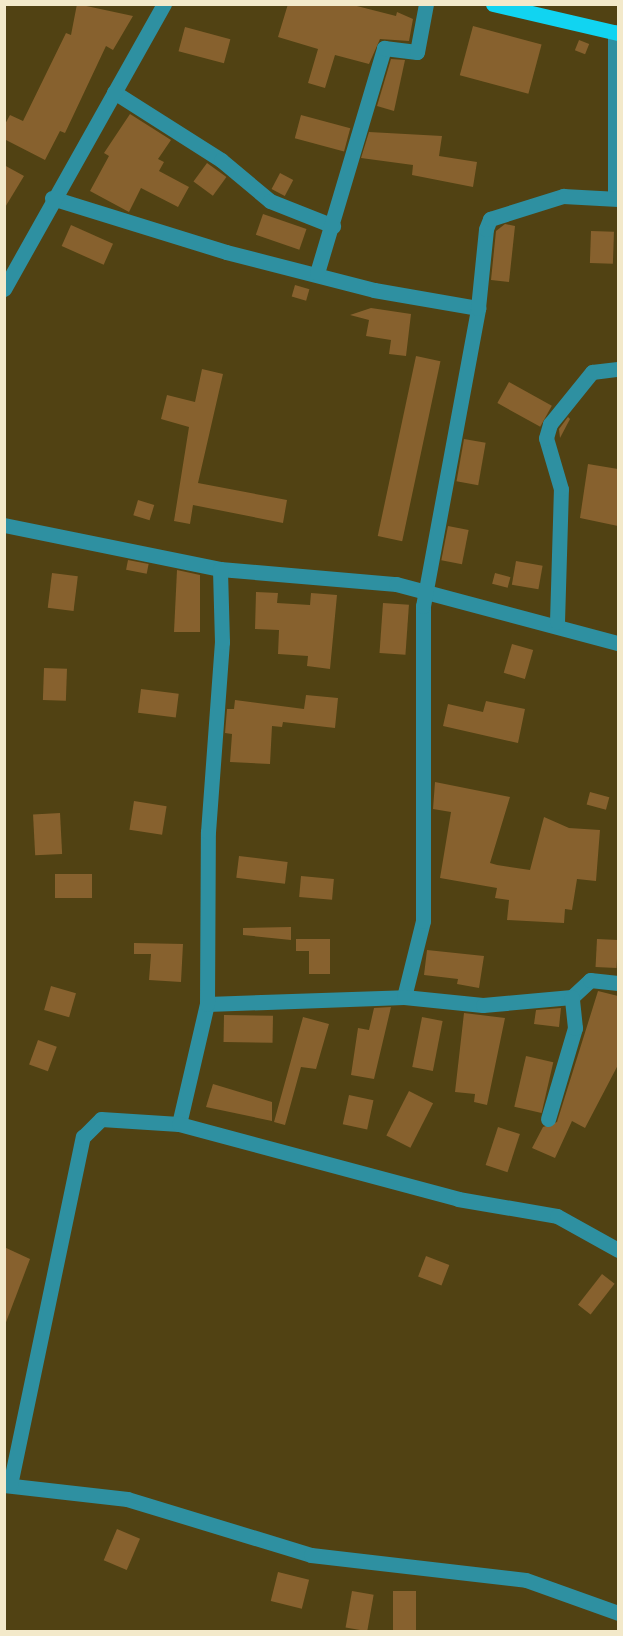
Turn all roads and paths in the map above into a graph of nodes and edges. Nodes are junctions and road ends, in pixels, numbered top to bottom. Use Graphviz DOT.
graph roads {
  1 [pos="164,4"];
  2 [pos="426,4"];
  3 [pos="493,4"];
  4 [pos="617,33"];
  5 [pos="114,92"];
  6 [pos="52,198"];
  7 [pos="617,198"];
  8 [pos="333,226"];
  9 [pos="317,273"];
  10 [pos="4,289"];
  11 [pos="478,308"];
  12 [pos="618,369"];
  13 [pos="4,525"];
  14 [pos="220,569"];
  15 [pos="425,591"];
  16 [pos="556,622"];
  17 [pos="618,643"];
  18 [pos="618,983"];
  19 [pos="404,997"];
  20 [pos="572,997"];
  21 [pos="207,1004"];
  22 [pos="549,1119"];
  23 [pos="179,1124"];
  24 [pos="618,1250"];
  25 [pos="7,1485"];
  26 [pos="618,1613"];
  1 -- 5 [label="street"];
  2 -- 8 [label="street"];
  3 -- 4 [label="main road"];
  4 -- 7 [label="street"];
  5 -- 6 [label="street"];
  5 -- 8 [label="street"];
  6 -- 9 [label="street"];
  6 -- 10 [label="street"];
  7 -- 11 [label="street"];
  8 -- 9 [label="street"];
  9 -- 11 [label="street"];
  11 -- 15 [label="street"];
  12 -- 16 [label="street"];
  13 -- 14 [label="street"];
  14 -- 15 [label="street"];
  14 -- 21 [label="street"];
  15 -- 16 [label="street"];
  15 -- 19 [label="street"];
  16 -- 17 [label="street"];
  18 -- 20 [label="street"];
  19 -- 20 [label="street"];
  19 -- 21 [label="street"];
  20 -- 22 [label="street"];
  21 -- 23 [label="street"];
  23 -- 24 [label="street"];
  23 -- 25 [label="street"];
  25 -- 26 [label="street"];
}
